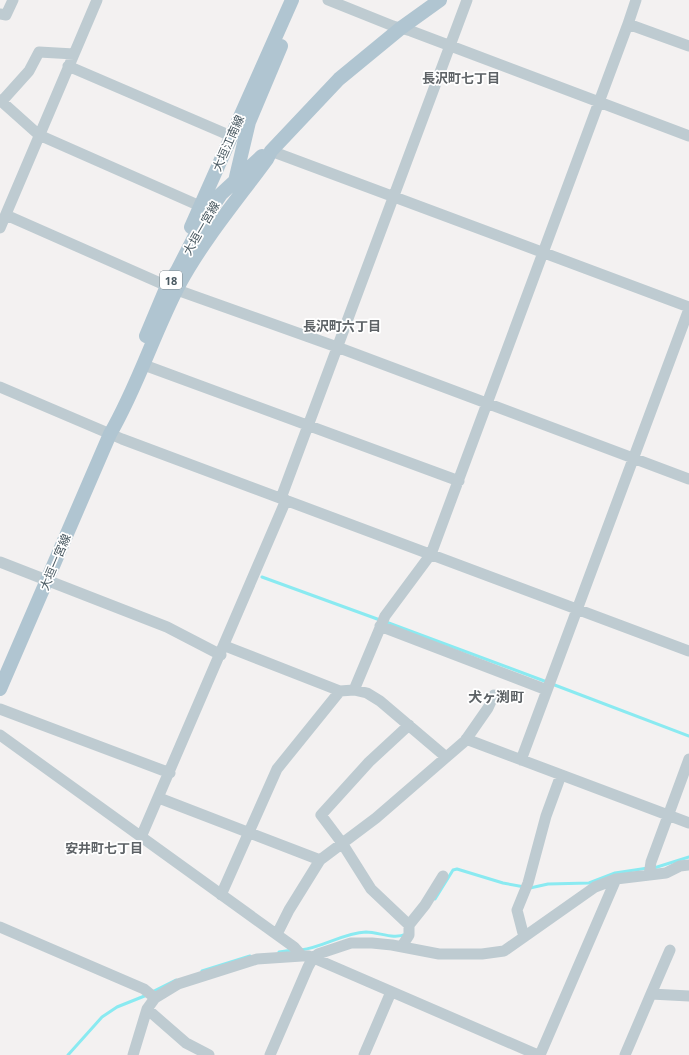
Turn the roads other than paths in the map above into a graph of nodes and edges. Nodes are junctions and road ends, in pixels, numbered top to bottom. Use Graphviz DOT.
graph roads {
  1 [pos="13,0"];
  2 [pos="97,0"];
  3 [pos="292,0"];
  4 [pos="301,0"];
  5 [pos="328,0"];
  6 [pos="440,0"];
  7 [pos="466,0"];
  8 [pos="636,0"];
  9 [pos="0,14"];
  10 [pos="628,24"];
  11 [pos="401,28"];
  12 [pos="450,46"];
  13 [pos="689,46"];
  14 [pos="74,54"];
  15 [pos="68,66"];
  16 [pos="1,100"];
  17 [pos="598,102"];
  18 [pos="39,135"];
  19 [pos="231,136"];
  20 [pos="689,136"];
  21 [pos="271,151"];
  22 [pos="236,179"];
  23 [pos="393,197"];
  24 [pos="200,206"];
  25 [pos="6,215"];
  26 [pos="219,224"];
  27 [pos="0,228"];
  28 [pos="542,253"];
  29 [pos="172,288"];
  30 [pos="689,308"];
  31 [pos="337,347"];
  32 [pos="144,365"];
  33 [pos="0,387"];
  34 [pos="486,403"];
  35 [pos="309,425"];
  36 [pos="110,434"];
  37 [pos="633,458"];
  38 [pos="689,478"];
  39 [pos="459,481"];
  40 [pos="283,499"];
  41 [pos="431,554"];
  42 [pos="0,562"];
  43 [pos="46,581"];
  44 [pos="577,609"];
  45 [pos="380,626"];
  46 [pos="223,651"];
  47 [pos="689,651"];
  48 [pos="0,690"];
  49 [pos="354,690"];
  50 [pos="547,690"];
  51 [pos="340,691"];
  52 [pos="494,695"];
  53 [pos="0,709"];
  54 [pos="409,725"];
  55 [pos="0,735"];
  56 [pos="466,739"];
  57 [pos="446,757"];
  58 [pos="689,759"];
  59 [pos="521,760"];
  60 [pos="170,773"];
  61 [pos="561,774"];
  62 [pos="159,798"];
  63 [pos="669,815"];
  64 [pos="689,823"];
  65 [pos="248,833"];
  66 [pos="142,837"];
  67 [pos="342,843"];
  68 [pos="320,860"];
  69 [pos="689,865"];
  70 [pos="649,871"];
  71 [pos="443,876"];
  72 [pos="616,880"];
  73 [pos="221,894"];
  74 [pos="0,927"];
  75 [pos="409,929"];
  76 [pos="277,934"];
  77 [pos="524,936"];
  78 [pos="402,946"];
  79 [pos="670,950"];
  80 [pos="302,954"];
  81 [pos="391,992"];
  82 [pos="651,994"];
  83 [pos="152,995"];
  84 [pos="689,996"];
  85 [pos="147,1008"];
  86 [pos="133,1055"];
  87 [pos="210,1055"];
  88 [pos="270,1055"];
  89 [pos="364,1055"];
  90 [pos="539,1055"];
  91 [pos="625,1055"];
  1 -- 9 [label="street"];
  2 -- 14 [label="street"];
  3 -- 19 [label="main road, 大垣江南線"];
  4 -- 22 [label="main road, 大垣江南線"];
  5 -- 11 [label="street"];
  6 -- 11 [label="main road, 大垣一宮線 / 18"];
  7 -- 12 [label="street"];
  8 -- 10 [label="street"];
  10 -- 13 [label="street"];
  10 -- 17 [label="street"];
  11 -- 12 [label="street"];
  11 -- 21 [label="main road, 大垣一宮線 / 18"];
  12 -- 17 [label="street"];
  12 -- 23 [label="street"];
  14 -- 15 [label="street"];
  14 -- 16 [label="street"];
  15 -- 18 [label="street"];
  15 -- 19 [label="street"];
  16 -- 18 [label="street"];
  17 -- 20 [label="street"];
  17 -- 28 [label="street"];
  18 -- 24 [label="street"];
  18 -- 25 [label="street"];
  19 -- 24 [label="main road, 大垣江南線"];
  21 -- 22 [label="main road, 大垣一宮線 / 18"];
  21 -- 23 [label="street"];
  21 -- 26 [label="main road, 大垣一宮線 / 18"];
  22 -- 26 [label="main road, 大垣江南線"];
  22 -- 29 [label="main road, 大垣一宮線 / 18"];
  23 -- 28 [label="street"];
  23 -- 31 [label="street"];
  24 -- 29 [label="main road, 大垣江南線"];
  25 -- 27 [label="street"];
  25 -- 29 [label="street"];
  26 -- 29 [label="main road, 大垣一宮線 / 18"];
  28 -- 30 [label="street"];
  28 -- 34 [label="street"];
  29 -- 31 [label="street"];
  29 -- 32 [label="main road, 大垣一宮線 / 18"];
  29 -- 36 [label="main road, 大垣一宮線 / 18"];
  30 -- 37 [label="street"];
  31 -- 34 [label="street"];
  31 -- 35 [label="street"];
  32 -- 35 [label="street"];
  32 -- 36 [label="main road, 大垣一宮線 / 18"];
  33 -- 36 [label="street"];
  34 -- 37 [label="street"];
  34 -- 39 [label="street"];
  35 -- 39 [label="street"];
  35 -- 40 [label="street"];
  36 -- 40 [label="street"];
  36 -- 43 [label="main road, 大垣一宮線 / 18"];
  37 -- 38 [label="street"];
  37 -- 44 [label="street"];
  39 -- 41 [label="street"];
  40 -- 41 [label="street"];
  40 -- 46 [label="street"];
  41 -- 44 [label="street"];
  41 -- 45 [label="street"];
  42 -- 43 [label="street"];
  43 -- 46 [label="street"];
  43 -- 48 [label="main road, 大垣一宮線 / 18"];
  44 -- 47 [label="street"];
  44 -- 50 [label="street"];
  45 -- 49 [label="street"];
  45 -- 50 [label="street"];
  46 -- 51 [label="street"];
  46 -- 60 [label="street"];
  49 -- 51 [label="street"];
  49 -- 54 [label="street"];
  50 -- 59 [label="street"];
  51 -- 65 [label="street"];
  52 -- 56 [label="street"];
  53 -- 60 [label="street"];
  54 -- 57 [label="street"];
  54 -- 67 [label="street"];
  55 -- 66 [label="street"];
  56 -- 57 [label="street"];
  56 -- 59 [label="street"];
  57 -- 67 [label="street"];
  58 -- 63 [label="street"];
  59 -- 61 [label="street"];
  60 -- 62 [label="street"];
  61 -- 63 [label="street"];
  61 -- 77 [label="street"];
  62 -- 65 [label="street"];
  62 -- 66 [label="street"];
  63 -- 64 [label="street"];
  63 -- 70 [label="street"];
  65 -- 68 [label="street"];
  65 -- 73 [label="street"];
  66 -- 73 [label="street"];
  67 -- 68 [label="street"];
  67 -- 75 [label="street"];
  68 -- 76 [label="street"];
  69 -- 70 [label="street"];
  70 -- 72 [label="street"];
  71 -- 75 [label="street"];
  72 -- 77 [label="street"];
  72 -- 90 [label="street"];
  73 -- 76 [label="street"];
  74 -- 83 [label="street"];
  75 -- 78 [label="street"];
  76 -- 80 [label="street"];
  77 -- 78 [label="street"];
  78 -- 80 [label="street"];
  79 -- 82 [label="street"];
  80 -- 81 [label="street"];
  80 -- 83 [label="street"];
  80 -- 88 [label="street"];
  81 -- 89 [label="street"];
  81 -- 90 [label="street"];
  82 -- 84 [label="street"];
  82 -- 91 [label="street"];
  83 -- 85 [label="street"];
  85 -- 86 [label="street"];
  85 -- 87 [label="street"];
}
